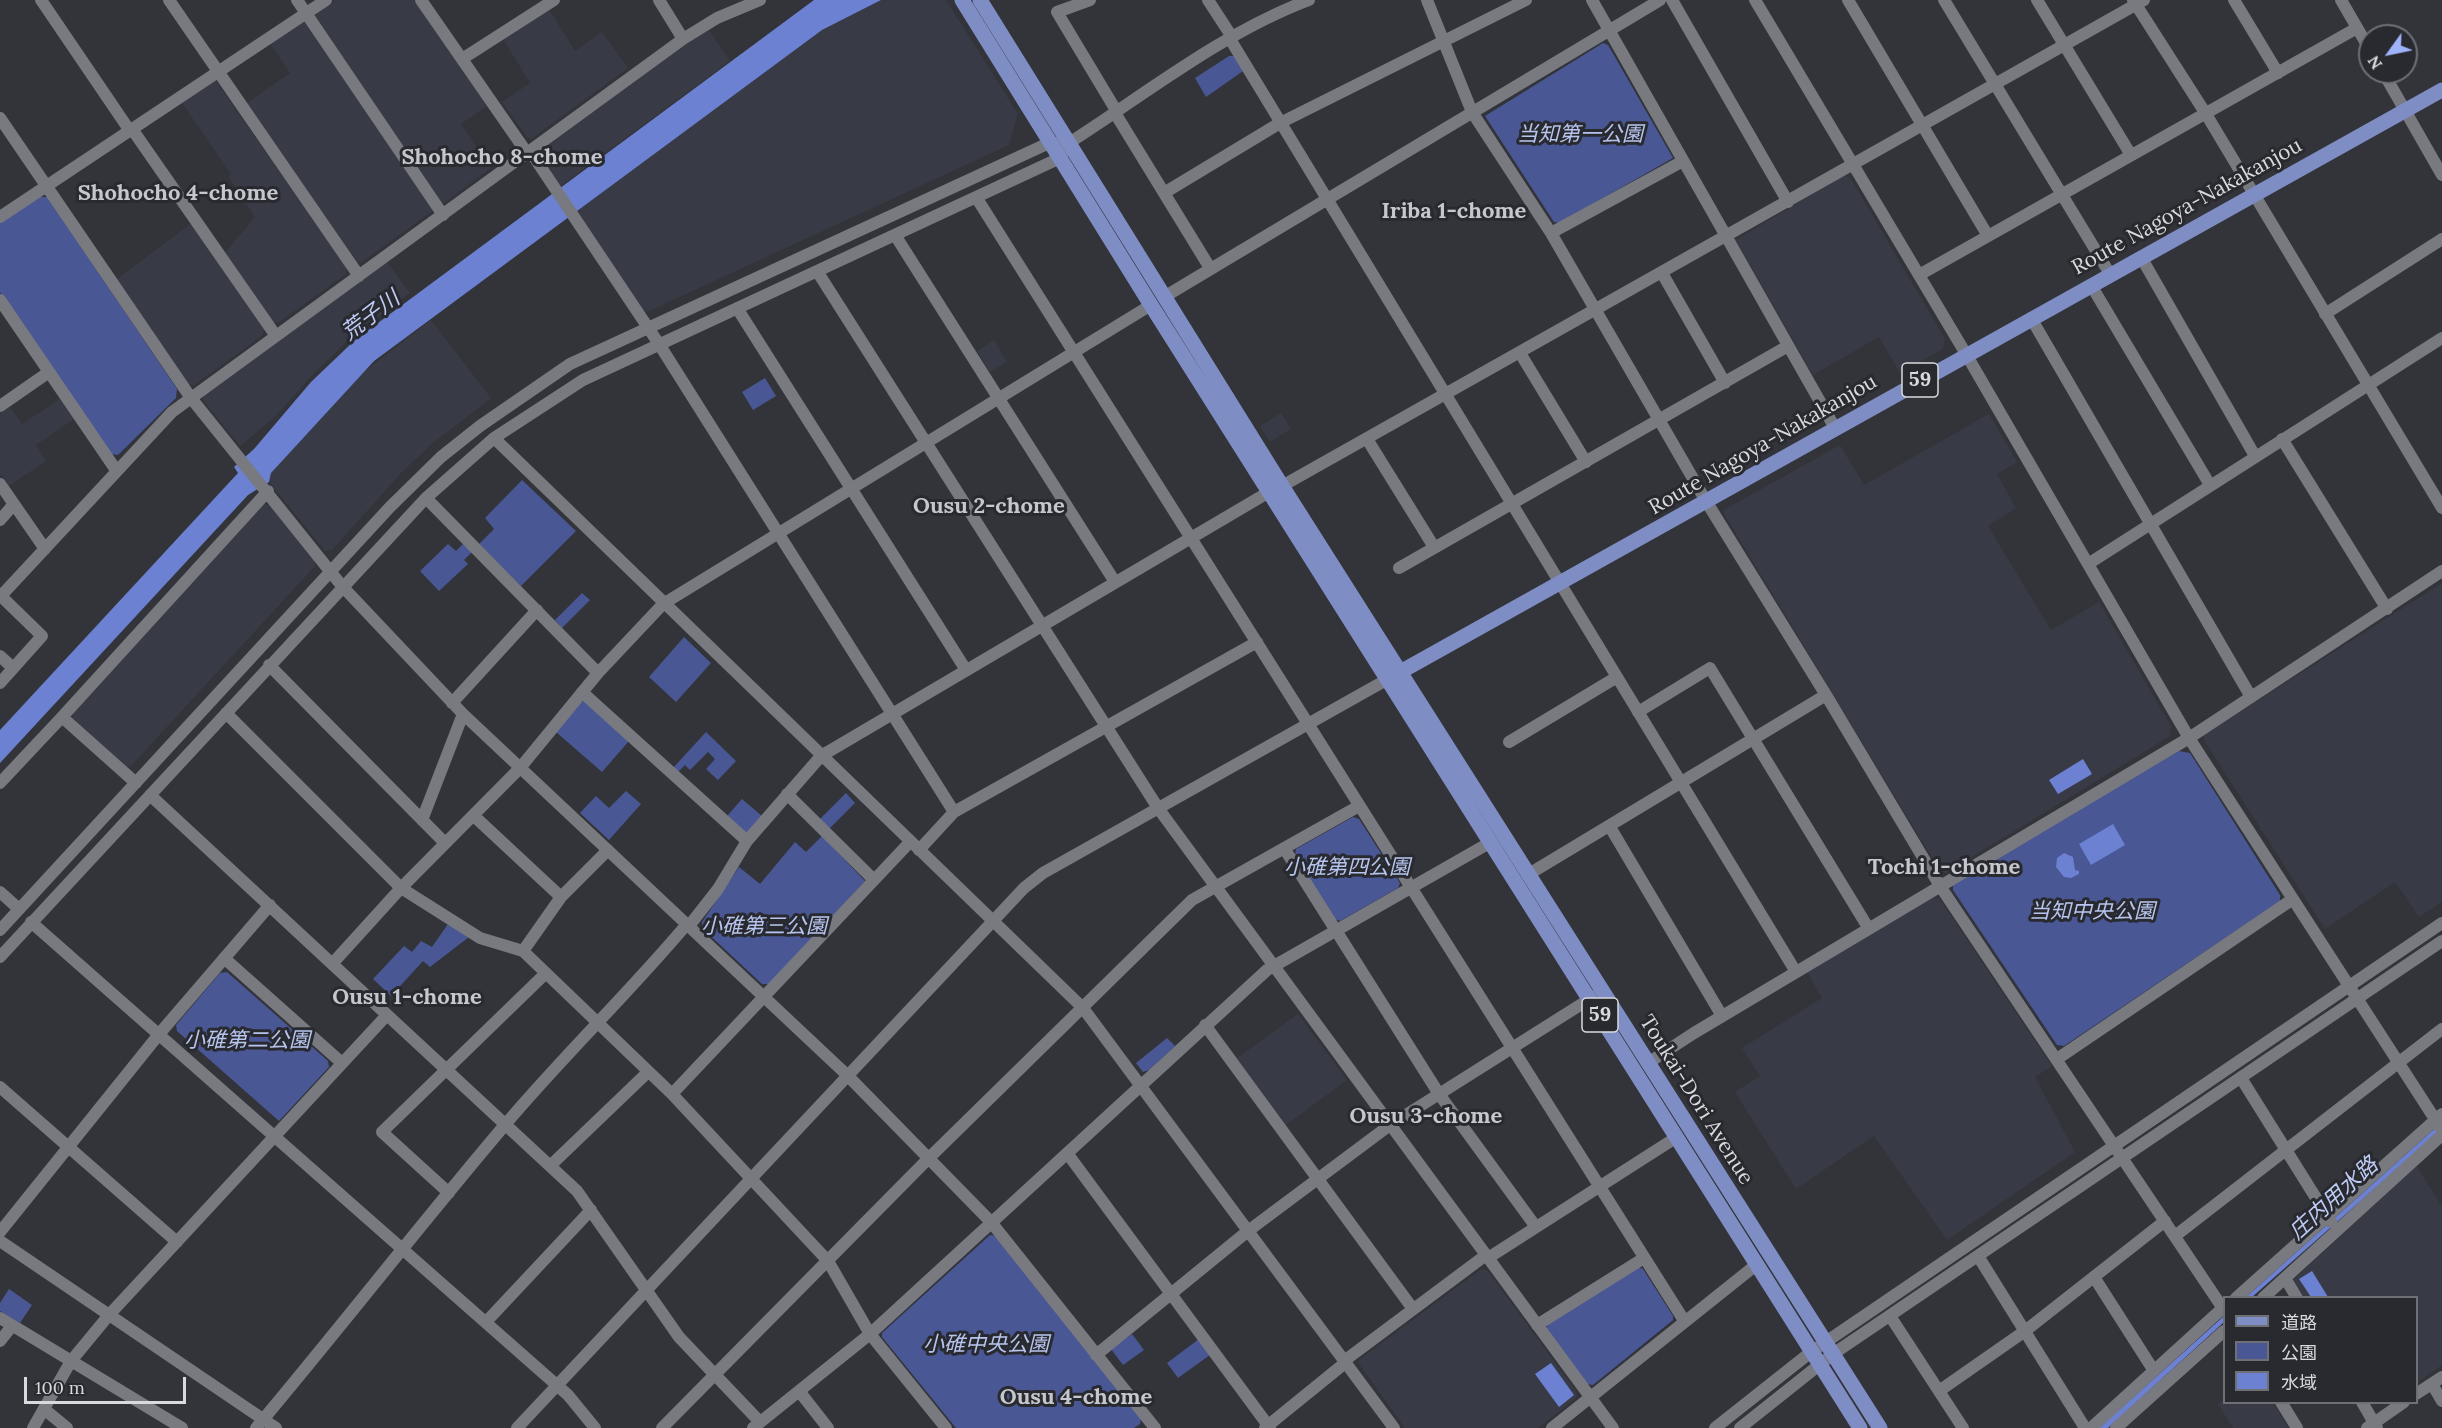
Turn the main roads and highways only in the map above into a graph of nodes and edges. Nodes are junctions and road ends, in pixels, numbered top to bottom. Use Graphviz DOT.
graph roads {
  1 [pos="962,0"];
  2 [pos="980,0"];
  3 [pos="2442,90"];
  4 [pos="1158,301"];
  5 [pos="1394,675"];
  6 [pos="1596,995"];
  7 [pos="1860,1428"];
  8 [pos="1880,1428"];
  1 -- 4 [label="main road"];
  2 -- 4 [label="main road"];
  3 -- 5 [label="main road, Route Nagoya-Nakakanjou / 59"];
  4 -- 5 [label="main road"];
  5 -- 6 [label="main road, Toukai-Dori Avenue / 59"];
  5 -- 6 [label="main road, Toukai-Dori Avenue / 59"];
  6 -- 7 [label="main road, Toukai-Dori Avenue / 59"];
  6 -- 8 [label="main road, Toukai-Dori Avenue / 59"];
}
